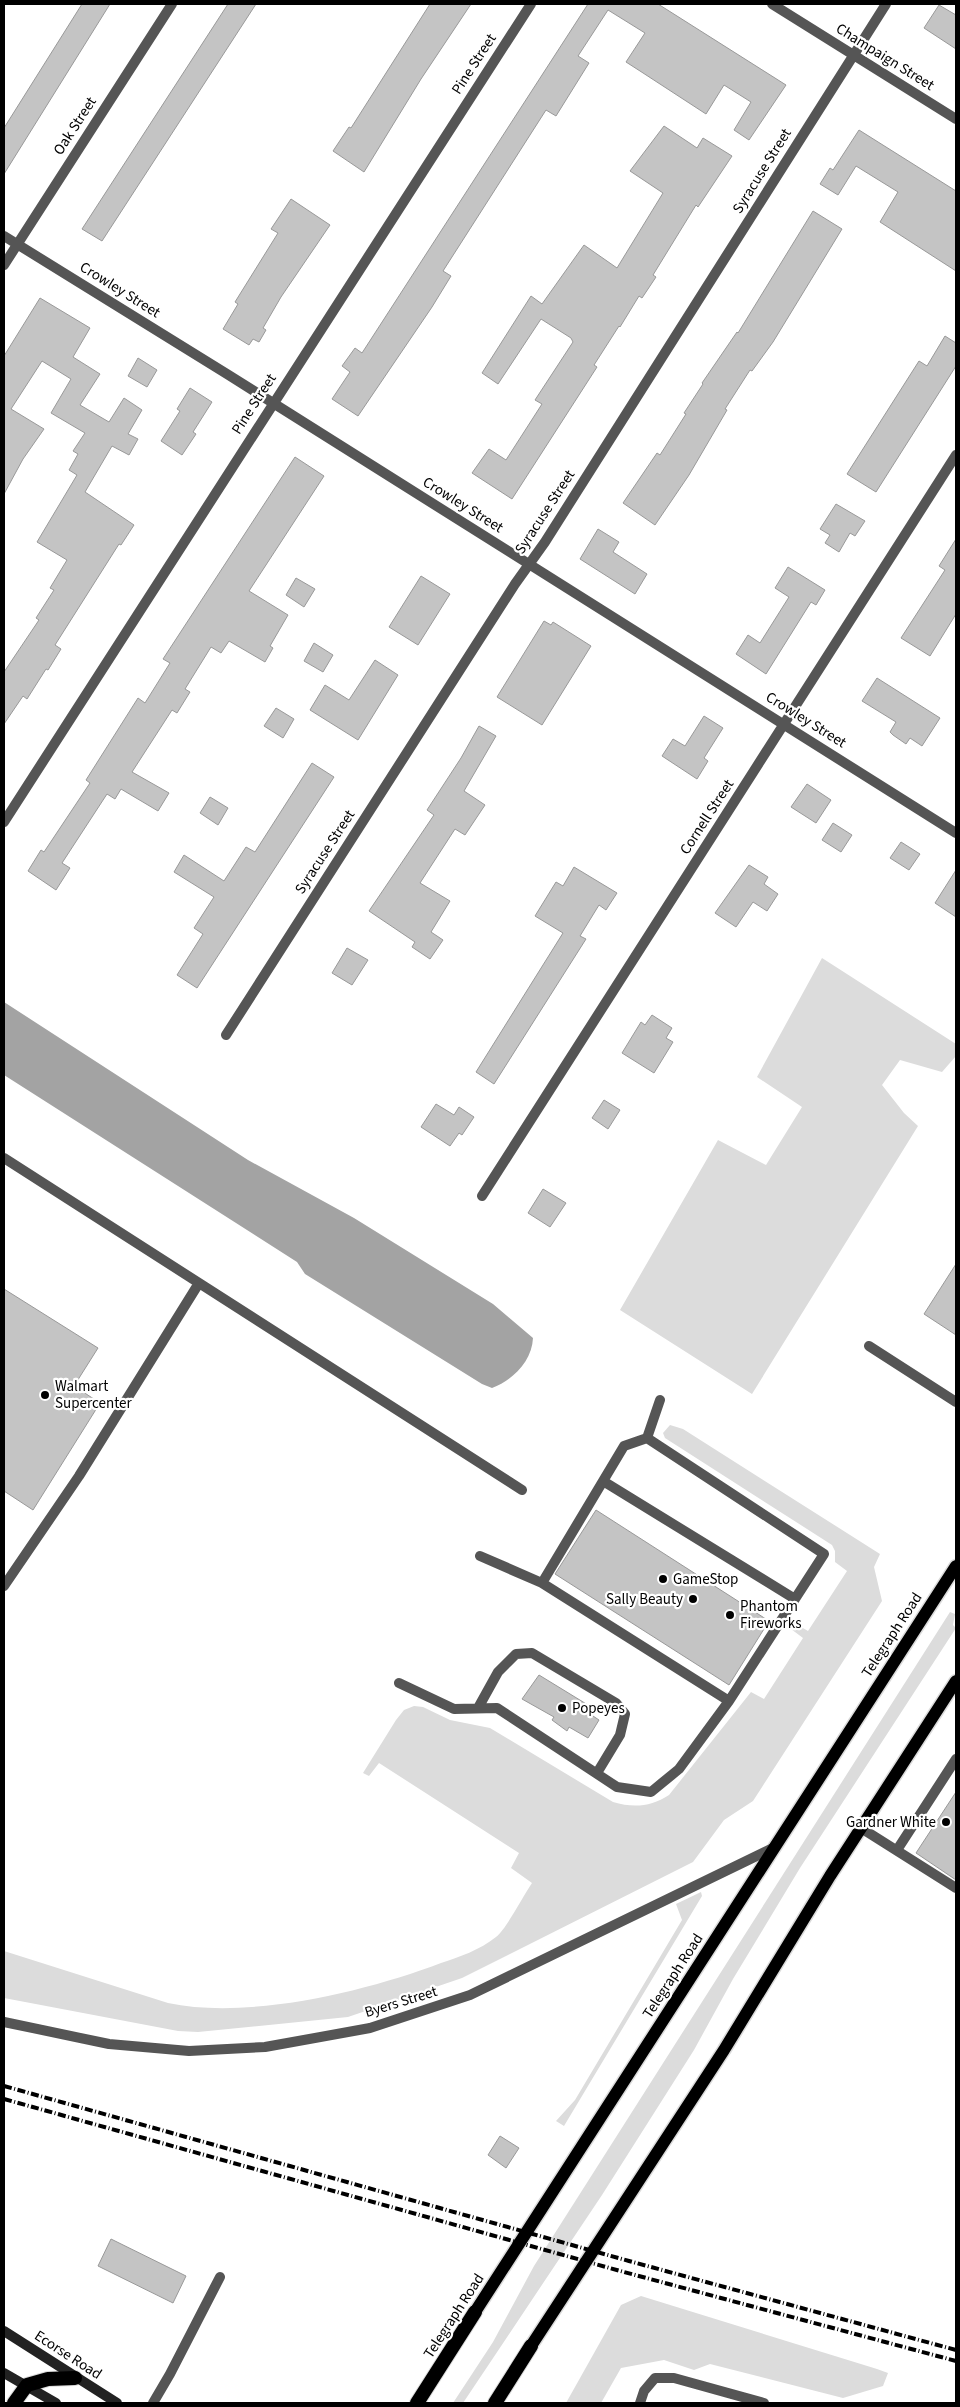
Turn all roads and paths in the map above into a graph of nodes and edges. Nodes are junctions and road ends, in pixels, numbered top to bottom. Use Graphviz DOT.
graph roads {
  1 [pos="172,4"];
  2 [pos="531,4"];
  3 [pos="772,4"];
  4 [pos="886,4"];
  5 [pos="854,55"];
  6 [pos="956,119"];
  7 [pos="4,236"];
  8 [pos="17,244"];
  9 [pos="4,265"];
  10 [pos="273,403"];
  11 [pos="956,455"];
  12 [pos="529,564"];
  13 [pos="784,724"];
  14 [pos="4,822"];
  15 [pos="956,833"];
  16 [pos="226,1035"];
  17 [pos="4,1158"];
  18 [pos="482,1196"];
  19 [pos="199,1283"];
  20 [pos="869,1346"];
  21 [pos="660,1400"];
  22 [pos="956,1402"];
  23 [pos="647,1438"];
  24 [pos="603,1481"];
  25 [pos="522,1490"];
  26 [pos="480,1556"];
  27 [pos="955,1571"];
  28 [pos="542,1583"];
  29 [pos="4,1586"];
  30 [pos="794,1599"];
  31 [pos="956,1681"];
  32 [pos="399,1684"];
  33 [pos="729,1702"];
  34 [pos="478,1708"];
  35 [pos="956,1759"];
  36 [pos="597,1773"];
  37 [pos="862,1828"];
  38 [pos="776,1846"];
  39 [pos="896,1850"];
  40 [pos="956,1888"];
  41 [pos="4,2022"];
  42 [pos="220,2278"];
  43 [pos="475,2312"];
  44 [pos="4,2331"];
  45 [pos="532,2346"];
  46 [pos="4,2372"];
  47 [pos="75,2378"];
  48 [pos="27,2385"];
  49 [pos="14,2403"];
  50 [pos="56,2403"];
  51 [pos="117,2403"];
  52 [pos="153,2403"];
  53 [pos="417,2403"];
  54 [pos="495,2403"];
  55 [pos="640,2403"];
  56 [pos="764,2403"];
  1 -- 8 [label="street, Oak Street"];
  2 -- 10 [label="street, Pine Street"];
  3 -- 5 [label="street, Champaign Street"];
  4 -- 5 [label="street, Syracuse Street"];
  5 -- 6 [label="street, Champaign Street"];
  5 -- 12 [label="street, Syracuse Street"];
  7 -- 8 [label="street, Crowley Street"];
  8 -- 9 [label="street, Oak Street"];
  8 -- 10 [label="street, Crowley Street"];
  10 -- 12 [label="street, Crowley Street"];
  10 -- 14 [label="street, Pine Street"];
  11 -- 13 [label="street, Cornell Street"];
  12 -- 13 [label="street, Crowley Street"];
  12 -- 16 [label="street, Syracuse Street"];
  13 -- 15 [label="street, Crowley Street"];
  13 -- 18 [label="street, Cornell Street"];
  17 -- 19 [label="street"];
  19 -- 25 [label="street"];
  19 -- 29 [label="street"];
  20 -- 22 [label="street"];
  21 -- 23 [label="street"];
  23 -- 24 [label="street"];
  23 -- 30 [label="street"];
  24 -- 28 [label="street"];
  24 -- 30 [label="street"];
  26 -- 28 [label="street"];
  27 -- 38 [label="main road, Telegraph Road"];
  28 -- 33 [label="street"];
  30 -- 33 [label="street"];
  31 -- 37 [label="main road"];
  32 -- 34 [label="street"];
  33 -- 36 [label="street"];
  34 -- 36 [label="street"];
  34 -- 36 [label="street"];
  35 -- 39 [label="street"];
  37 -- 39 [label="street"];
  37 -- 45 [label="main road"];
  38 -- 41 [label="street, Byers Street"];
  38 -- 43 [label="main road, Telegraph Road"];
  39 -- 40 [label="street"];
  42 -- 52 [label="street"];
  43 -- 53 [label="highway, Telegraph Road"];
  44 -- 47 [label="main road, Ecorse Road"];
  45 -- 54 [label="highway"];
  46 -- 48 [label="main road"];
  47 -- 48 [label="highway"];
  47 -- 51 [label="main road, Ecorse Road"];
  48 -- 49 [label="highway"];
  48 -- 50 [label="main road"];
  55 -- 56 [label="street"];
}
